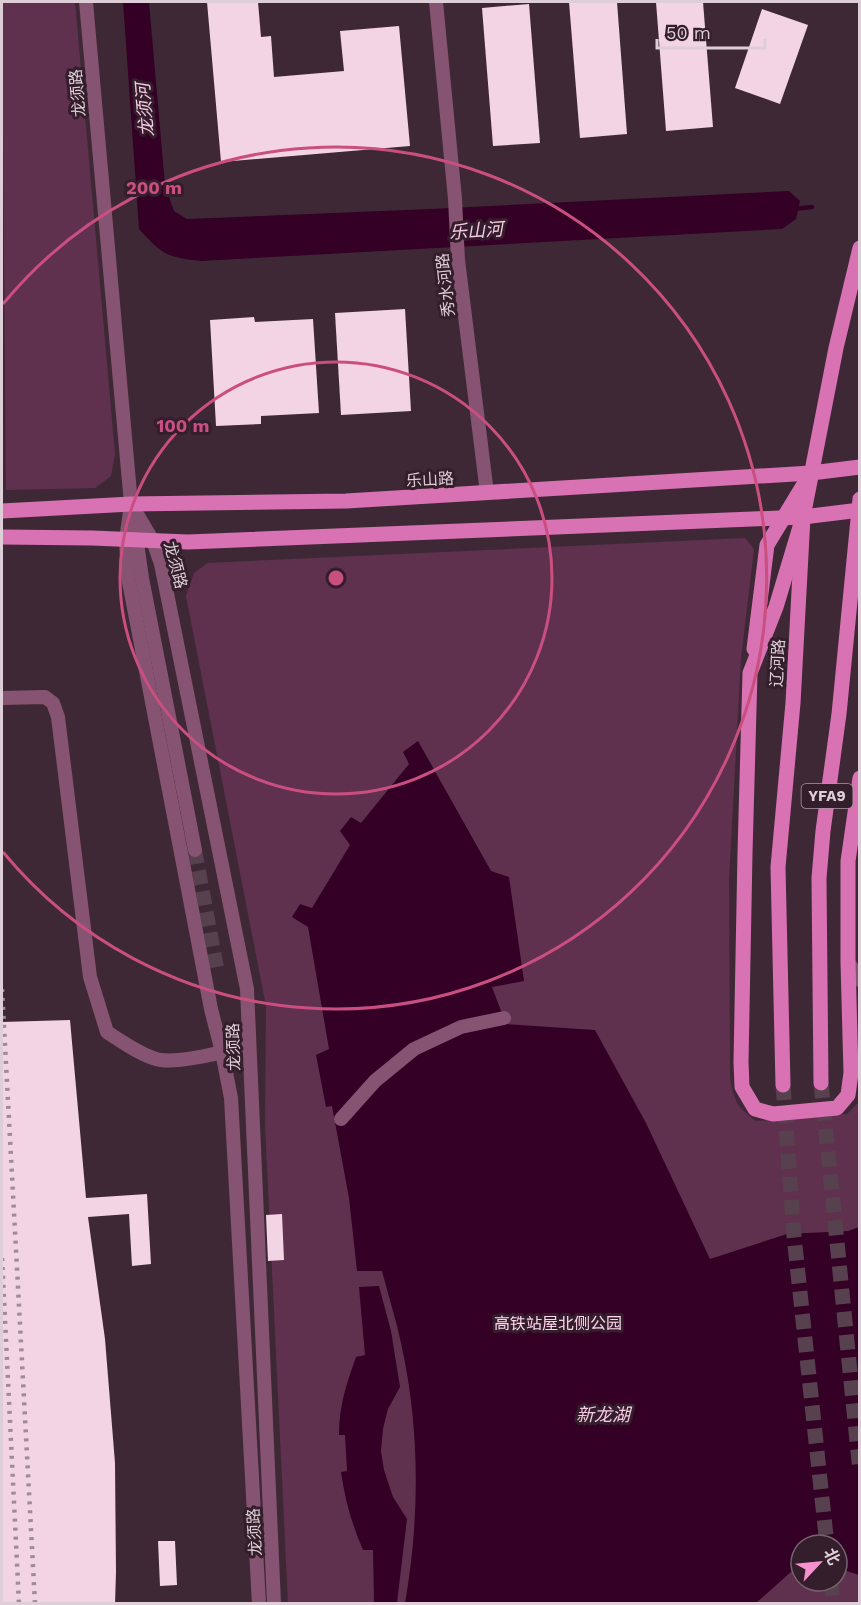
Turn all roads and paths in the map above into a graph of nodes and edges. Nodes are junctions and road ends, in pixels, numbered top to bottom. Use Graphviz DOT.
graph roads {
  1 [pos="86,2"];
  2 [pos="436,2"];
  3 [pos="860,248"];
  4 [pos="860,467"];
  5 [pos="811,473"];
  6 [pos="487,494"];
  7 [pos="131,504"];
  8 [pos="859,506"];
  9 [pos="2,512"];
  10 [pos="803,517"];
  11 [pos="783,518"];
  12 [pos="2,538"];
  13 [pos="132,540"];
  14 [pos="153,541"];
  15 [pos="860,544"];
  16 [pos="750,674"];
  17 [pos="2,698"];
  18 [pos="860,778"];
  19 [pos="195,850"];
  20 [pos="848,962"];
  21 [pos="860,980"];
  22 [pos="504,1018"];
  23 [pos="249,1046"];
  24 [pos="222,1052"];
  25 [pos="855,1066"];
  26 [pos="821,1083"];
  27 [pos="783,1085"];
  28 [pos="341,1119"];
  29 [pos="259,1604"];
  30 [pos="274,1604"];
  1 -- 7 [label="street, 龙须路"];
  2 -- 6 [label="street, 秀水河路"];
  3 -- 5 [label="main road, 辽河路 / YFA9"];
  4 -- 5 [label="main road, 乐山路"];
  5 -- 6 [label="main road, 乐山路"];
  5 -- 10 [label="main road, 辽河路 / YFA9"];
  5 -- 11 [label="main road"];
  6 -- 7 [label="main road, 乐山路"];
  7 -- 9 [label="main road, 乐山路"];
  7 -- 13 [label="street, 龙须路"];
  7 -- 14 [label="street, 龙须路"];
  8 -- 10 [label="main road"];
  8 -- 15 [label="main road"];
  8 -- 26 [label="main road, YFA9"];
  10 -- 11 [label="main road"];
  10 -- 16 [label="main road"];
  10 -- 27 [label="main road, 辽河路 / YFA9"];
  11 -- 14 [label="main road"];
  11 -- 16 [label="main road"];
  12 -- 13 [label="main road"];
  13 -- 14 [label="main road"];
  13 -- 19 [label="street"];
  13 -- 24 [label="street, 龙须路"];
  14 -- 23 [label="street, 龙须路"];
  16 -- 25 [label="main road"];
  17 -- 24 [label="street"];
  18 -- 20 [label="main road"];
  20 -- 21 [label="street"];
  20 -- 25 [label="main road"];
  22 -- 28 [label="street"];
  23 -- 24 [label="street"];
  23 -- 30 [label="street, 龙须路"];
  24 -- 29 [label="street, 龙须路"];
}
